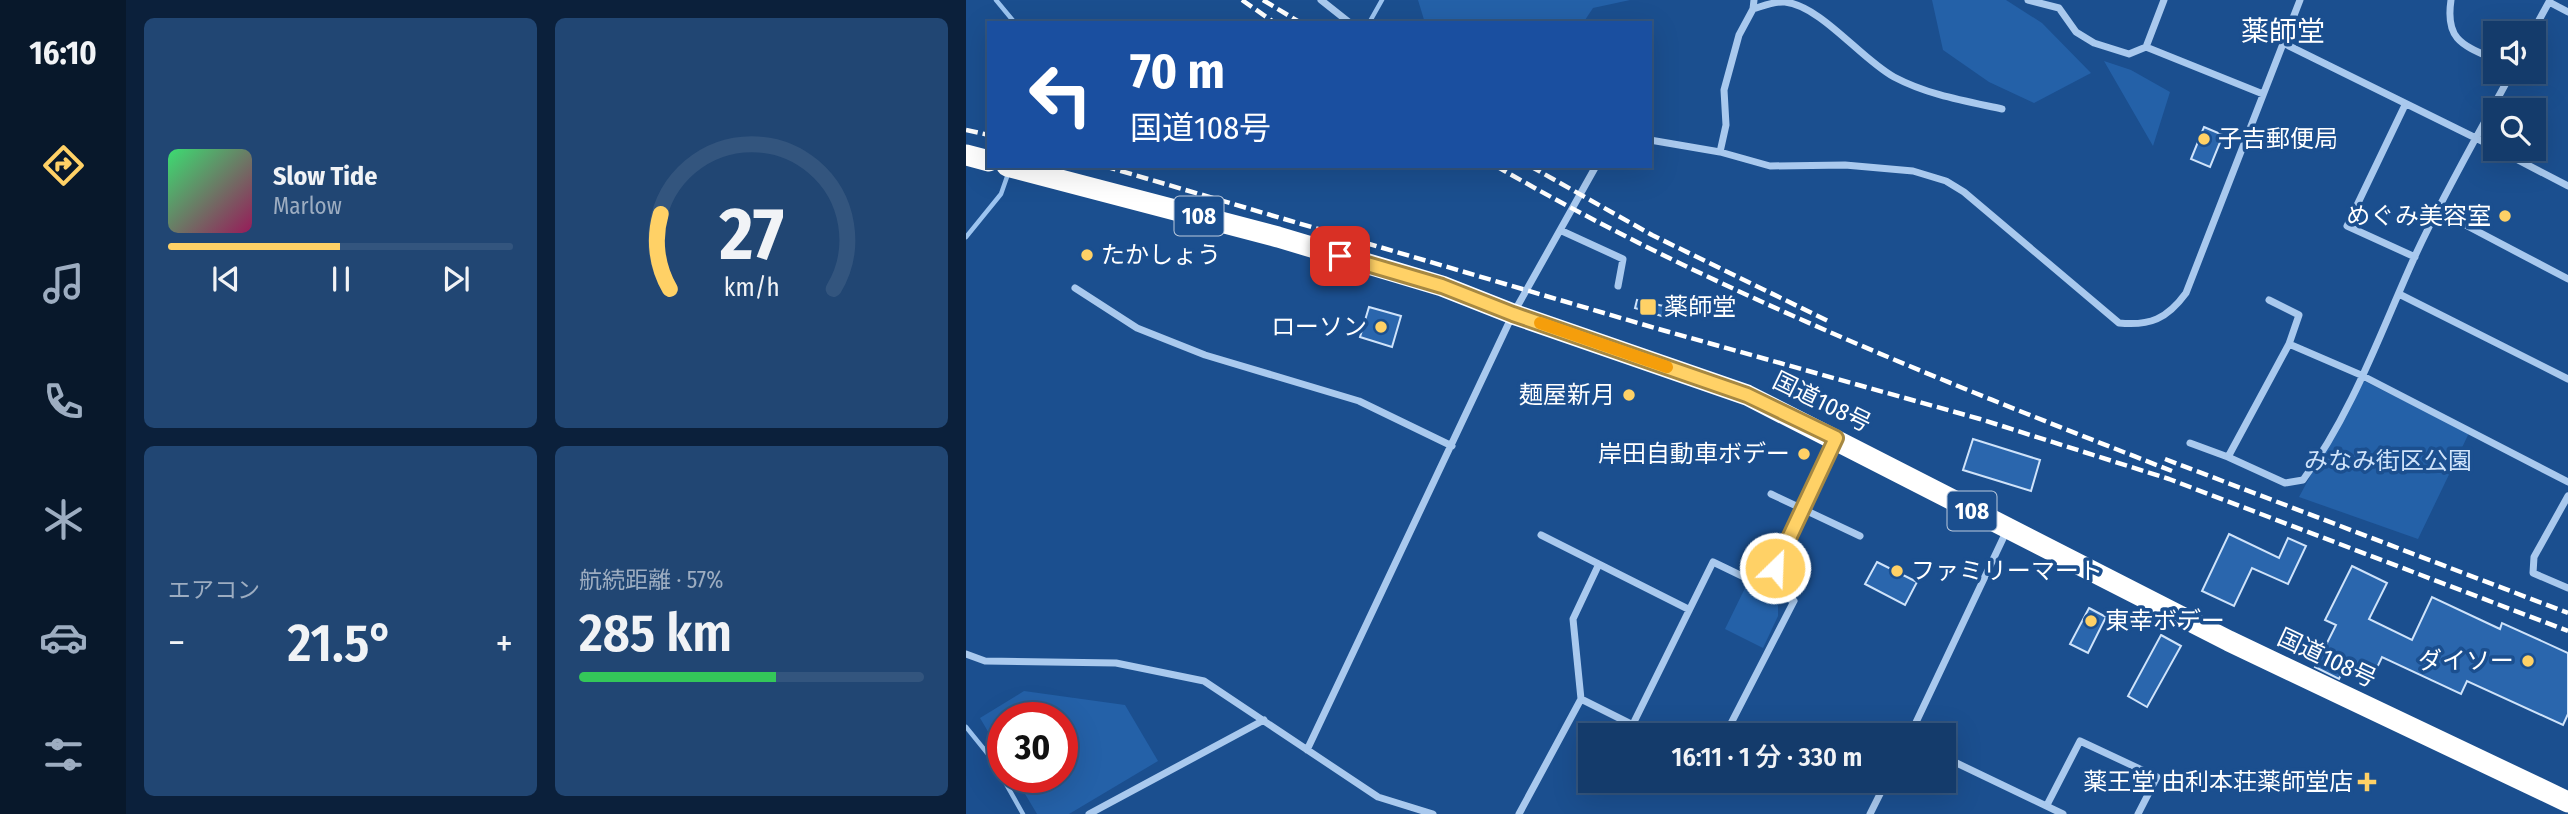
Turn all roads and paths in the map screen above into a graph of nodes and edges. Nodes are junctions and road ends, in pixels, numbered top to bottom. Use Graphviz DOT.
graph roads {
  1 [pos="1321,0"];
  2 [pos="2028,0"];
  3 [pos="2164,0"];
  4 [pos="2300,0"];
  5 [pos="2451,0"];
  6 [pos="2549,1"];
  7 [pos="1754,4"];
  8 [pos="2568,12"];
  9 [pos="1348,21"];
  10 [pos="2538,21"];
  11 [pos="2283,43"];
  12 [pos="2146,47"];
  13 [pos="2483,55"];
  14 [pos="2506,84"];
  15 [pos="2263,94"];
  16 [pos="2405,105"];
  17 [pos="2002,109"];
  18 [pos="2477,138"];
  19 [pos="1652,140"];
  20 [pos="2483,141"];
  21 [pos="1720,152"];
  22 [pos="2520,161"];
  23 [pos="1014,168"];
  24 [pos="1595,168"];
  25 [pos="2568,187"];
  26 [pos="2437,210"];
  27 [pos="1562,231"];
  28 [pos="2414,257"];
  29 [pos="2568,279"];
  30 [pos="1618,286"];
  31 [pos="1075,288"];
  32 [pos="2399,294"];
  33 [pos="2269,300"];
  34 [pos="1513,314"];
  35 [pos="2289,344"];
  36 [pos="2361,375"];
  37 [pos="2568,379"];
  38 [pos="1836,438"];
  39 [pos="2190,443"];
  40 [pos="1452,446"];
  41 [pos="2228,457"];
  42 [pos="2568,482"];
  43 [pos="1771,494"];
  44 [pos="2568,496"];
  45 [pos="1801,509"];
  46 [pos="2007,530"];
  47 [pos="1541,535"];
  48 [pos="1860,536"];
  49 [pos="1598,566"];
  50 [pos="1767,587"];
  51 [pos="2568,588"];
  52 [pos="1688,609"];
  53 [pos="966,654"];
  54 [pos="1581,699"];
  55 [pos="1264,720"];
  56 [pos="1631,723"];
  57 [pos="1633,723"];
  58 [pos="1732,723"];
  59 [pos="1916,723"];
  60 [pos="1307,750"];
  61 [pos="1956,763"];
  62 [pos="1880,793"];
  63 [pos="2568,802"];
  64 [pos="2047,806"];
  65 [pos="1089,814"];
  66 [pos="1433,814"];
  67 [pos="1519,814"];
  68 [pos="1870,814"];
  69 [pos="2063,814"];
  70 [pos="2138,814"];
  1 -- 9 [label="street"];
  2 -- 12 [label="street"];
  3 -- 12 [label="street"];
  4 -- 11 [label="street"];
  5 -- 13 [label="street"];
  6 -- 8 [label="street"];
  6 -- 10 [label="street"];
  7 -- 17 [label="street"];
  7 -- 21 [label="street"];
  11 -- 15 [label="street"];
  11 -- 16 [label="street"];
  12 -- 15 [label="street"];
  14 -- 18 [label="street"];
  15 -- 21 [label="street"];
  16 -- 18 [label="street"];
  16 -- 28 [label="street"];
  18 -- 20 [label="street"];
  18 -- 26 [label="street"];
  19 -- 21 [label="street"];
  22 -- 25 [label="street"];
  23 -- 34 [label="highway, 国道108号 / 108"];
  24 -- 27 [label="street"];
  26 -- 28 [label="street"];
  26 -- 29 [label="street"];
  27 -- 30 [label="street"];
  27 -- 34 [label="street"];
  28 -- 32 [label="street"];
  31 -- 40 [label="street"];
  32 -- 36 [label="street"];
  32 -- 37 [label="street"];
  33 -- 35 [label="street"];
  34 -- 38 [label="highway, 国道108号 / 108"];
  34 -- 40 [label="street"];
  35 -- 36 [label="street"];
  35 -- 41 [label="street"];
  36 -- 41 [label="street"];
  36 -- 42 [label="street"];
  38 -- 45 [label="street"];
  38 -- 46 [label="highway, 国道108号 / 108"];
  39 -- 41 [label="street"];
  40 -- 60 [label="street"];
  43 -- 45 [label="street"];
  44 -- 51 [label="street"];
  45 -- 48 [label="street"];
  45 -- 50 [label="street"];
  46 -- 59 [label="street"];
  46 -- 63 [label="highway, 国道108号 / 108"];
  47 -- 49 [label="street"];
  49 -- 52 [label="street"];
  49 -- 54 [label="street"];
  50 -- 52 [label="street"];
  50 -- 58 [label="street"];
  52 -- 57 [label="street"];
  53 -- 55 [label="street"];
  54 -- 56 [label="street"];
  54 -- 67 [label="street"];
  55 -- 60 [label="street"];
  55 -- 65 [label="street"];
  60 -- 66 [label="street"];
  61 -- 64 [label="street"];
  62 -- 68 [label="street"];
  64 -- 69 [label="street"];
  64 -- 70 [label="street"];
}
